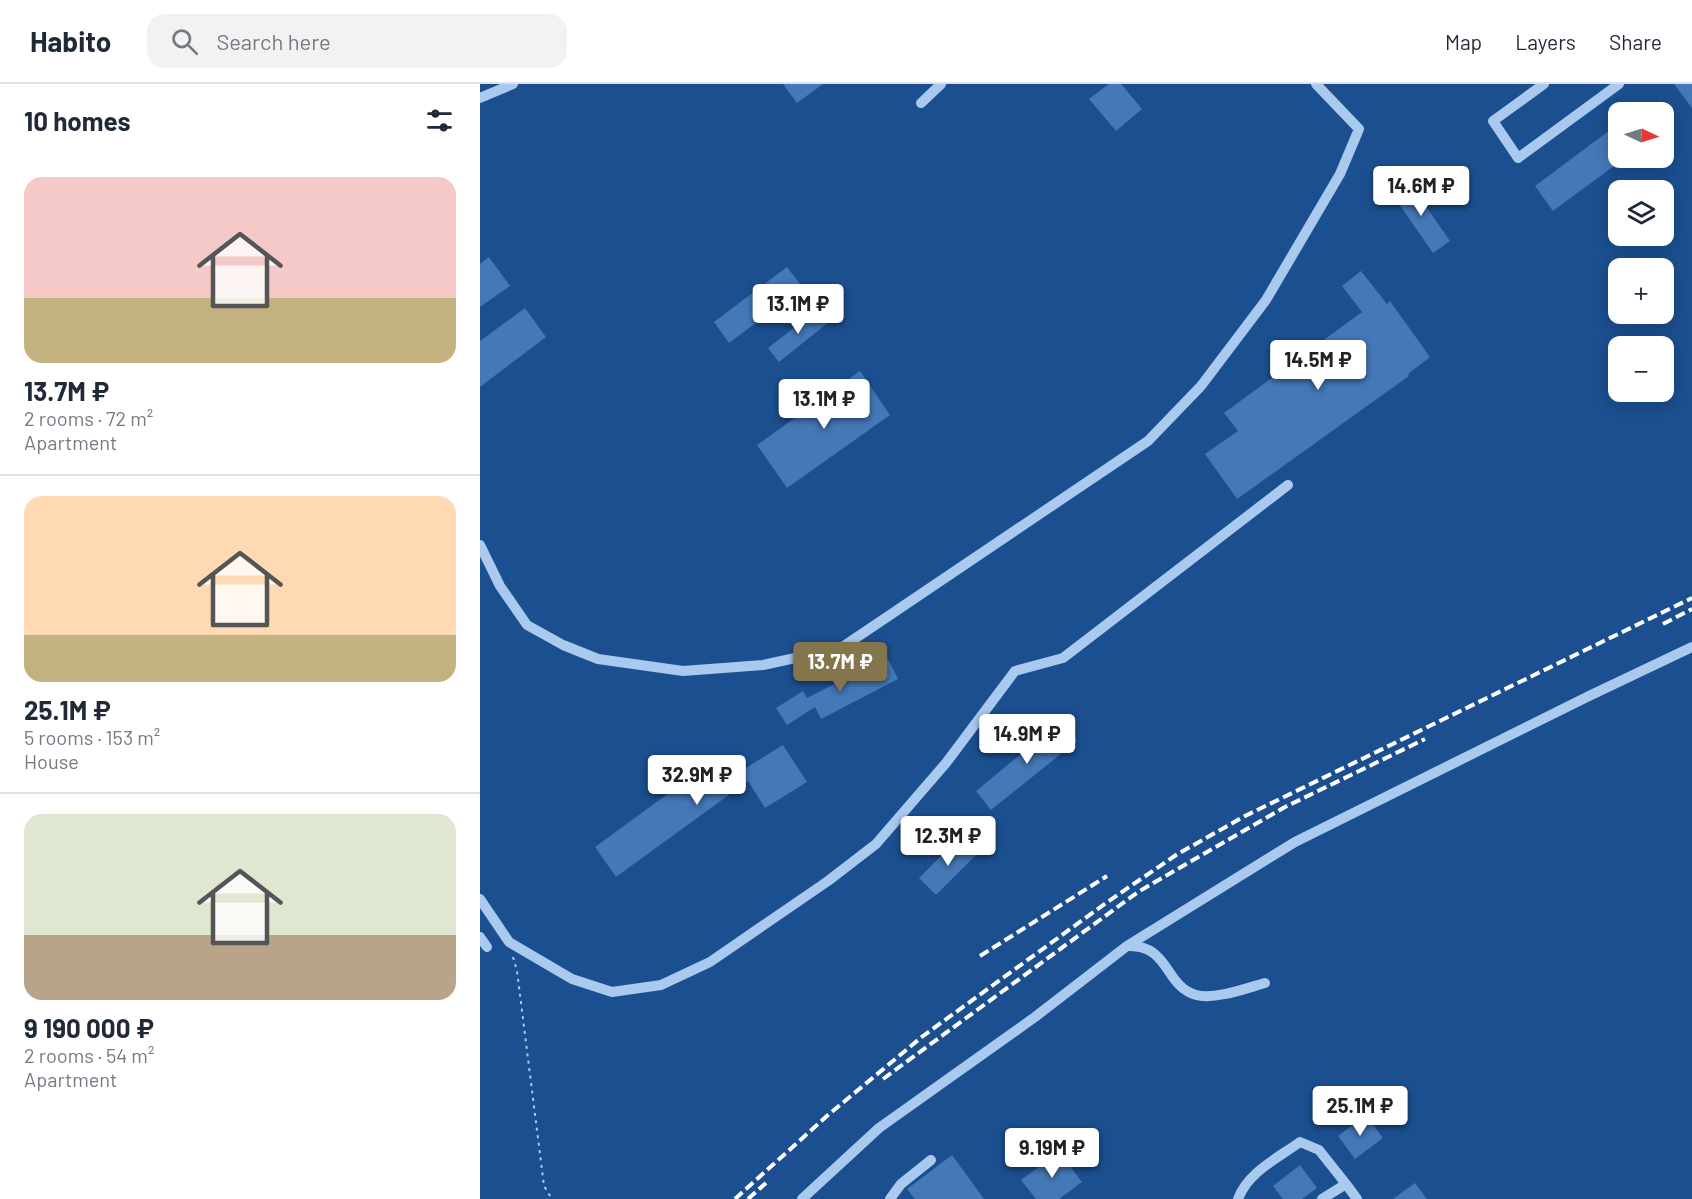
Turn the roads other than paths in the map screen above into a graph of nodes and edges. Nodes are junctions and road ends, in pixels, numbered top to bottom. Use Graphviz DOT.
graph roads {
  1 [pos="513,84"];
  2 [pos="941,84"];
  3 [pos="1316,84"];
  4 [pos="1544,84"];
  5 [pos="1619,84"];
  6 [pos="480,98"];
  7 [pos="921,102"];
  8 [pos="1288,484"];
  9 [pos="480,545"];
  10 [pos="1692,647"];
  11 [pos="480,899"];
  12 [pos="480,937"];
  13 [pos="1127,946"];
  14 [pos="487,947"];
  15 [pos="1266,984"];
  16 [pos="930,1160"];
  17 [pos="1346,1184"];
  18 [pos="802,1199"];
  19 [pos="890,1199"];
  20 [pos="1238,1199"];
  21 [pos="1322,1199"];
  22 [pos="1357,1199"];
  1 -- 6 [label="street"];
  2 -- 7 [label="street"];
  3 -- 9 [label="street"];
  4 -- 5 [label="street"];
  8 -- 11 [label="street"];
  10 -- 13 [label="street"];
  12 -- 14 [label="street"];
  13 -- 15 [label="street"];
  13 -- 18 [label="street"];
  16 -- 19 [label="street"];
  17 -- 20 [label="street"];
  17 -- 21 [label="street"];
  17 -- 22 [label="street"];
}
